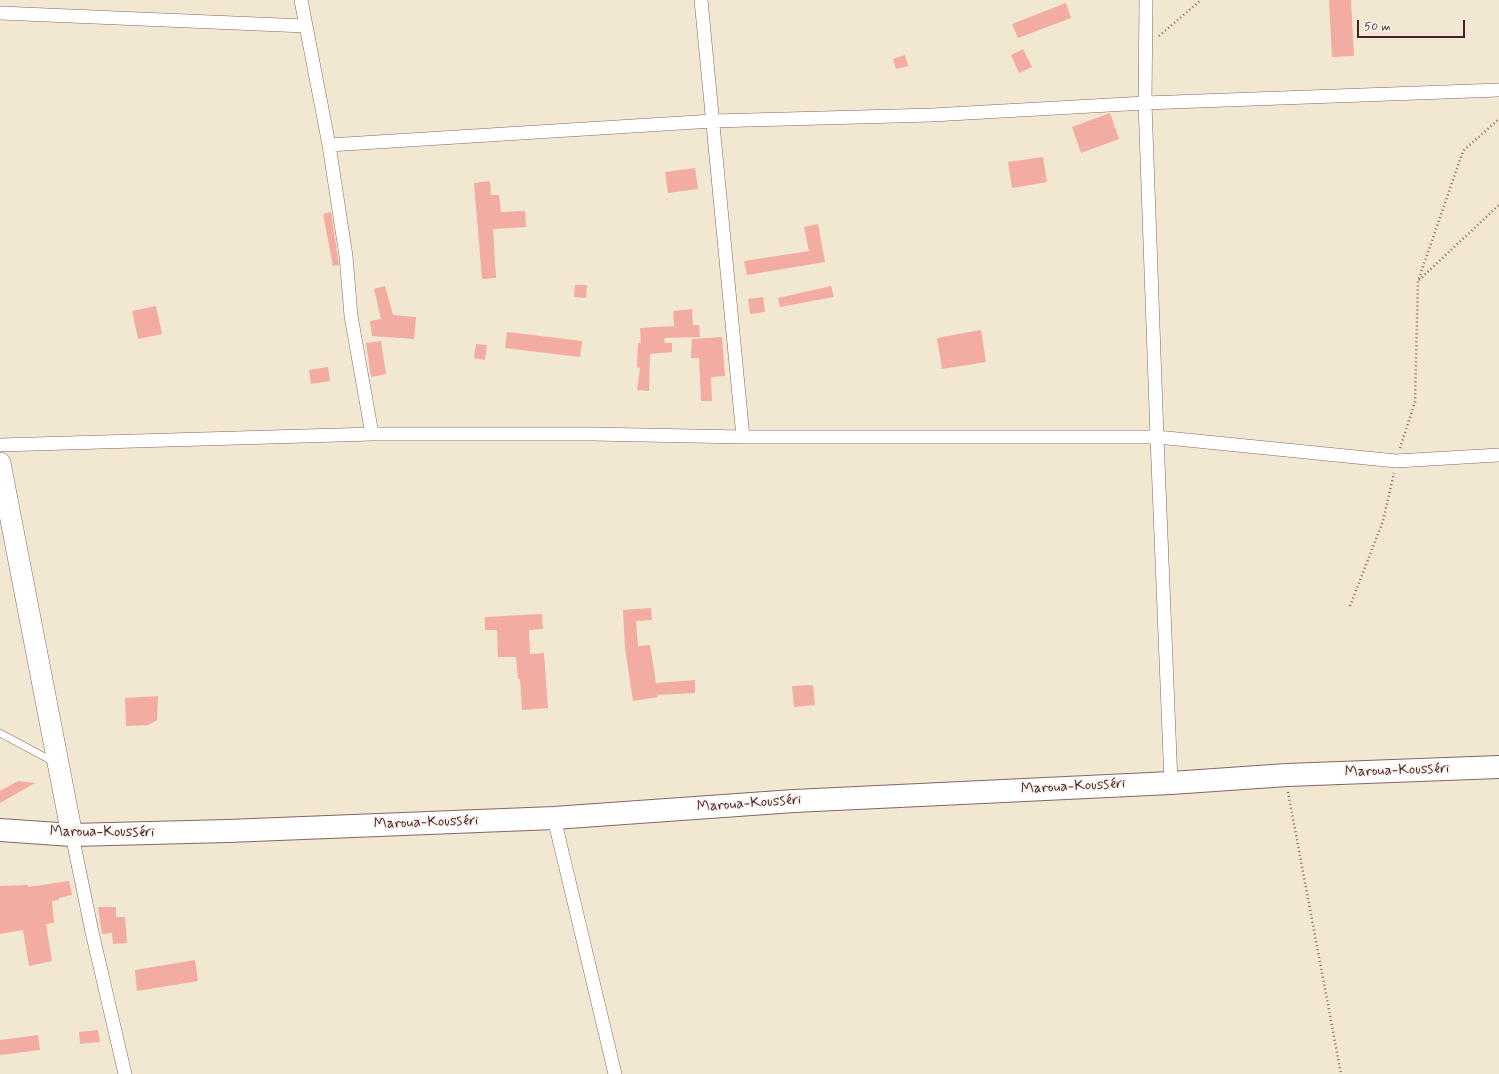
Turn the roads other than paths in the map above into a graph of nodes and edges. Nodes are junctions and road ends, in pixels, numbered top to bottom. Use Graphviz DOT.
graph roads {
  1 [pos="301,0"];
  2 [pos="701,0"];
  3 [pos="1146,0"];
  4 [pos="0,13"];
  5 [pos="305,26"];
  6 [pos="1499,90"];
  7 [pos="1145,103"];
  8 [pos="713,121"];
  9 [pos="329,145"];
  10 [pos="372,434"];
  11 [pos="743,436"];
  12 [pos="1157,437"];
  13 [pos="0,445"];
  14 [pos="1499,455"];
  15 [pos="0,463"];
  16 [pos="0,733"];
  17 [pos="59,765"];
  18 [pos="1499,767"];
  19 [pos="1171,783"];
  20 [pos="554,818"];
  21 [pos="0,830"];
  22 [pos="72,835"];
  23 [pos="125,1074"];
  24 [pos="615,1074"];
  1 -- 5 [label="street"];
  2 -- 8 [label="street"];
  3 -- 7 [label="street"];
  4 -- 5 [label="street"];
  5 -- 9 [label="street"];
  6 -- 7 [label="street"];
  7 -- 8 [label="street"];
  7 -- 12 [label="street"];
  8 -- 9 [label="street"];
  8 -- 11 [label="street"];
  9 -- 10 [label="street"];
  10 -- 11 [label="street"];
  10 -- 13 [label="street"];
  11 -- 12 [label="street"];
  12 -- 14 [label="street"];
  12 -- 19 [label="street"];
  15 -- 17 [label="main road"];
  16 -- 17 [label="lane"];
  17 -- 22 [label="main road"];
  18 -- 19 [label="highway, Maroua-Kousséri"];
  19 -- 20 [label="highway, Maroua-Kousséri"];
  20 -- 22 [label="highway, Maroua-Kousséri"];
  20 -- 24 [label="street"];
  21 -- 22 [label="highway, Maroua-Kousséri"];
  22 -- 23 [label="street"];
}
